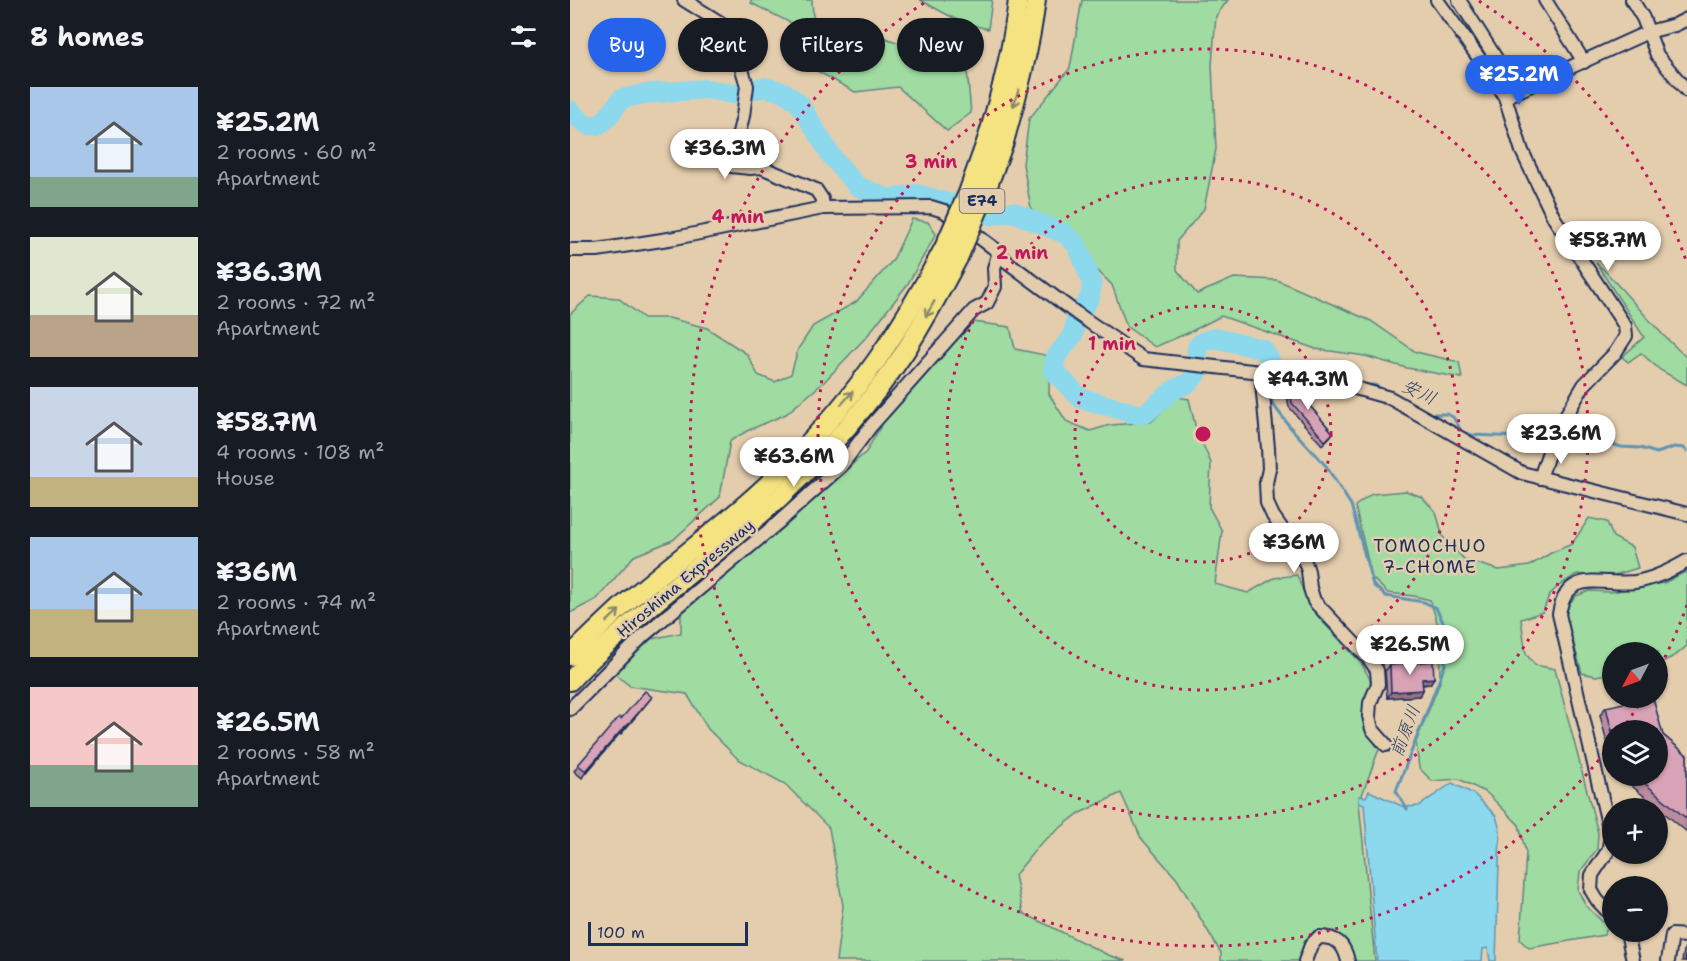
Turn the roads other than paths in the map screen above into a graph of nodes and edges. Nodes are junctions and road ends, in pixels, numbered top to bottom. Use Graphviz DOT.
graph roads {
  1 [pos="684,0"];
  2 [pos="1018,0"];
  3 [pos="1036,0"];
  4 [pos="1437,0"];
  5 [pos="1459,0"];
  6 [pos="1545,0"];
  7 [pos="1632,0"];
  8 [pos="1687,19"];
  9 [pos="1648,32"];
  10 [pos="1584,62"];
  11 [pos="1687,91"];
  12 [pos="1504,97"];
  13 [pos="996,140"];
  14 [pos="823,208"];
  15 [pos="570,250"];
  16 [pos="999,252"];
  17 [pos="951,253"];
  18 [pos="1261,372"];
  19 [pos="1540,478"];
  20 [pos="1687,514"];
  21 [pos="1687,561"];
  22 [pos="570,656"];
  23 [pos="570,681"];
  24 [pos="570,710"];
  25 [pos="1386,746"];
  26 [pos="1602,905"];
  27 [pos="1687,936"];
  28 [pos="1629,942"];
  29 [pos="1305,961"];
  30 [pos="1348,961"];
  31 [pos="1633,961"];
  32 [pos="1668,961"];
  1 -- 14 [label="street"];
  2 -- 13 [label="highway, Hiroshima Expressway / E74"];
  3 -- 13 [label="highway, Hiroshima Expressway / E74, one-way"];
  4 -- 12 [label="street"];
  5 -- 12 [label="street"];
  6 -- 10 [label="street"];
  7 -- 9 [label="street"];
  8 -- 9 [label="street"];
  9 -- 10 [label="street"];
  9 -- 11 [label="street"];
  10 -- 12 [label="street"];
  12 -- 19 [label="street"];
  13 -- 17 [label="highway, Hiroshima Expressway / E74, bridge"];
  14 -- 15 [label="street"];
  14 -- 16 [label="street"];
  16 -- 18 [label="street"];
  16 -- 24 [label="street"];
  22 -- 17 [label="highway, Hiroshima Expressway / E74, one-way"];
  17 -- 23 [label="highway, Hiroshima Expressway / E74, one-way"];
  18 -- 19 [label="street"];
  18 -- 25 [label="street"];
  19 -- 20 [label="street"];
  21 -- 26 [label="street"];
  27 -- 32 [label="street"];
  28 -- 31 [label="street"];
  29 -- 30 [label="street"];
}
